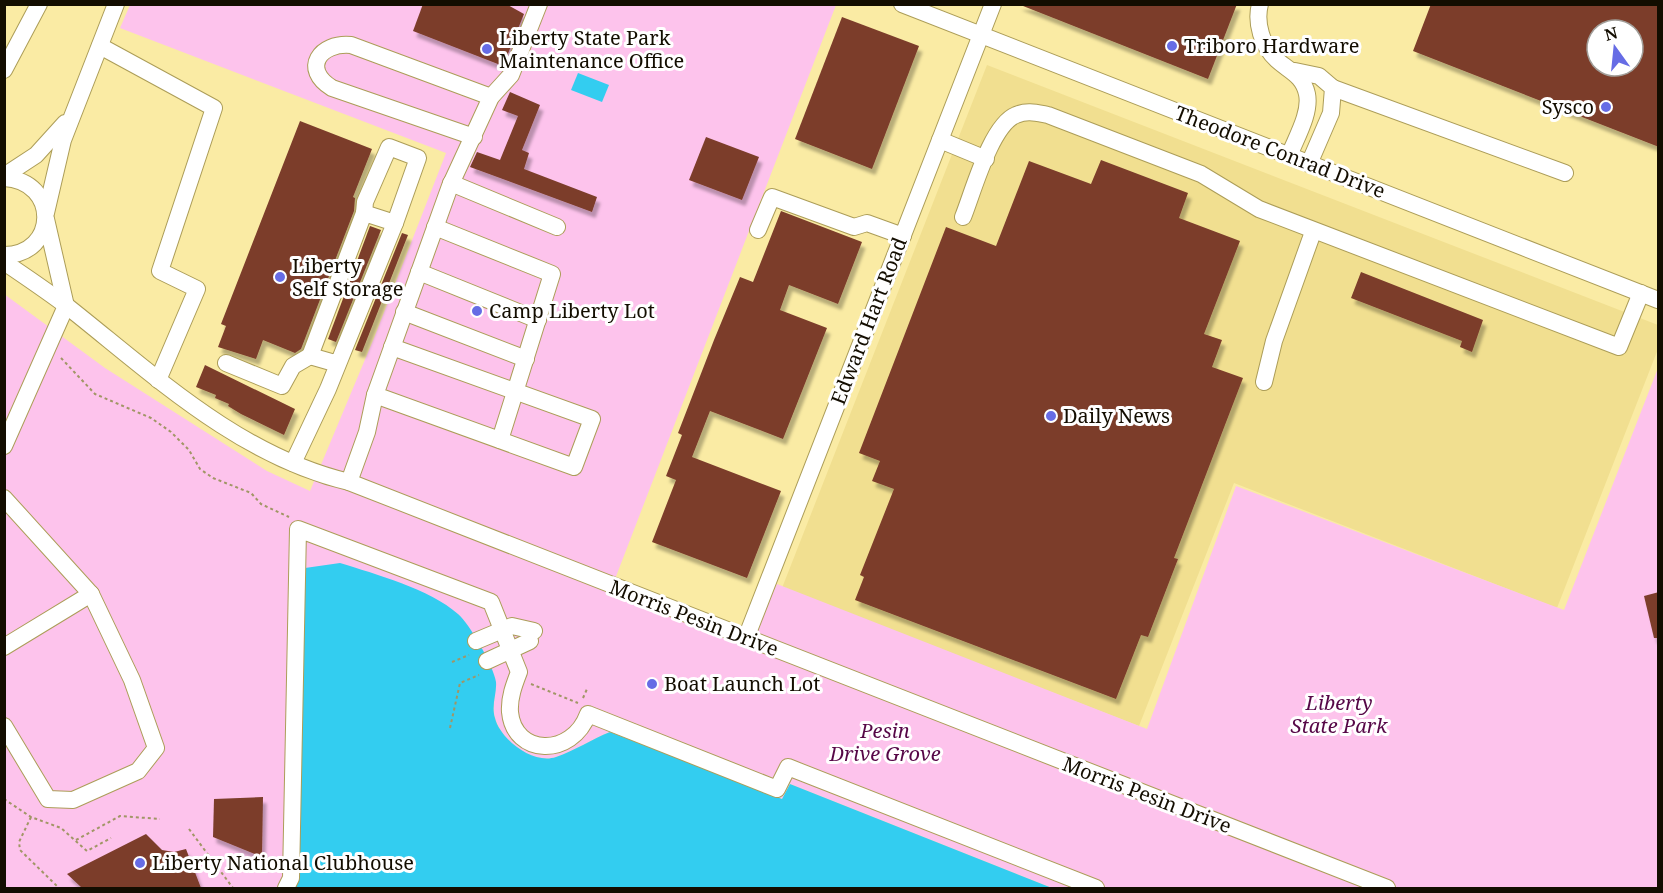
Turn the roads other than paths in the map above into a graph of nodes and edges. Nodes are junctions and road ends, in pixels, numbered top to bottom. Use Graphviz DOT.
graph roads {
  1 [pos="39,4"];
  2 [pos="116,4"];
  3 [pos="539,4"];
  4 [pos="902,4"];
  5 [pos="993,4"];
  6 [pos="1260,4"];
  7 [pos="981,35"];
  8 [pos="100,46"];
  9 [pos="4,70"];
  10 [pos="1295,71"];
  11 [pos="1333,88"];
  12 [pos="491,97"];
  13 [pos="73,113"];
  14 [pos="474,137"];
  15 [pos="940,140"];
  16 [pos="1289,156"];
  17 [pos="986,159"];
  18 [pos="1310,164"];
  19 [pos="1565,173"];
  20 [pos="4,177"];
  21 [pos="451,183"];
  22 [pos="364,213"];
  23 [pos="46,216"];
  24 [pos="963,217"];
  25 [pos="395,223"];
  26 [pos="435,227"];
  27 [pos="557,227"];
  28 [pos="758,230"];
  29 [pos="1313,232"];
  30 [pos="903,236"];
  31 [pos="4,255"];
  32 [pos="4,262"];
  33 [pos="419,272"];
  34 [pos="1641,293"];
  35 [pos="1659,300"];
  36 [pos="66,306"];
  37 [pos="405,312"];
  38 [pos="538,320"];
  39 [pos="392,347"];
  40 [pos="310,356"];
  41 [pos="525,359"];
  42 [pos="226,363"];
  43 [pos="338,364"];
  44 [pos="158,380"];
  45 [pos="1264,382"];
  46 [pos="515,391"];
  47 [pos="375,395"];
  48 [pos="500,440"];
  49 [pos="4,446"];
  50 [pos="293,463"];
  51 [pos="349,482"];
  52 [pos="4,498"];
  53 [pos="91,594"];
  54 [pos="502,630"];
  55 [pos="746,638"];
  56 [pos="476,640"];
  57 [pos="4,647"];
  58 [pos="511,650"];
  59 [pos="484,668"];
  60 [pos="4,726"];
  61 [pos="286,888"];
  62 [pos="1096,888"];
  63 [pos="1387,888"];
  1 -- 9 [label="street"];
  2 -- 8 [label="street"];
  3 -- 12 [label="street"];
  4 -- 7 [label="street, Theodore Conrad Drive"];
  5 -- 7 [label="street, Edward Hart Road"];
  6 -- 10 [label="street"];
  7 -- 15 [label="street, Edward Hart Road"];
  7 -- 16 [label="street, Theodore Conrad Drive"];
  8 -- 13 [label="street"];
  8 -- 44 [label="street"];
  10 -- 11 [label="street"];
  10 -- 16 [label="street"];
  11 -- 18 [label="street"];
  11 -- 19 [label="street"];
  12 -- 14 [label="street"];
  12 -- 14 [label="street"];
  13 -- 20 [label="street"];
  13 -- 23 [label="street"];
  14 -- 21 [label="street"];
  15 -- 17 [label="street"];
  15 -- 30 [label="street, Edward Hart Road"];
  16 -- 18 [label="street, Theodore Conrad Drive"];
  17 -- 24 [label="street"];
  17 -- 29 [label="street"];
  18 -- 34 [label="street, Theodore Conrad Drive"];
  20 -- 23 [label="street"];
  21 -- 26 [label="street"];
  21 -- 27 [label="street"];
  22 -- 25 [label="street"];
  22 -- 25 [label="street"];
  22 -- 40 [label="street"];
  23 -- 31 [label="street"];
  23 -- 36 [label="street"];
  25 -- 43 [label="street"];
  26 -- 33 [label="street"];
  26 -- 38 [label="street"];
  28 -- 30 [label="street"];
  29 -- 34 [label="street"];
  29 -- 45 [label="street"];
  30 -- 55 [label="street, Edward Hart Road"];
  32 -- 36 [label="street, Morris Pesin Drive"];
  33 -- 37 [label="street"];
  33 -- 38 [label="street"];
  34 -- 35 [label="street, Theodore Conrad Drive"];
  36 -- 44 [label="street, Morris Pesin Drive"];
  36 -- 49 [label="street"];
  37 -- 39 [label="street"];
  37 -- 41 [label="street"];
  38 -- 41 [label="street"];
  39 -- 46 [label="street"];
  39 -- 47 [label="street"];
  40 -- 42 [label="street"];
  40 -- 43 [label="street"];
  41 -- 46 [label="street"];
  43 -- 50 [label="street"];
  44 -- 50 [label="street, Morris Pesin Drive"];
  46 -- 48 [label="street"];
  46 -- 48 [label="street"];
  47 -- 48 [label="street"];
  47 -- 51 [label="street"];
  50 -- 51 [label="street, Morris Pesin Drive"];
  51 -- 55 [label="street, Morris Pesin Drive"];
  52 -- 53 [label="street"];
  53 -- 57 [label="street"];
  53 -- 60 [label="street"];
  54 -- 56 [label="street"];
  54 -- 58 [label="street"];
  54 -- 58 [label="street"];
  54 -- 61 [label="street"];
  55 -- 63 [label="street, Morris Pesin Drive"];
  58 -- 59 [label="street"];
  58 -- 62 [label="street"];
}
